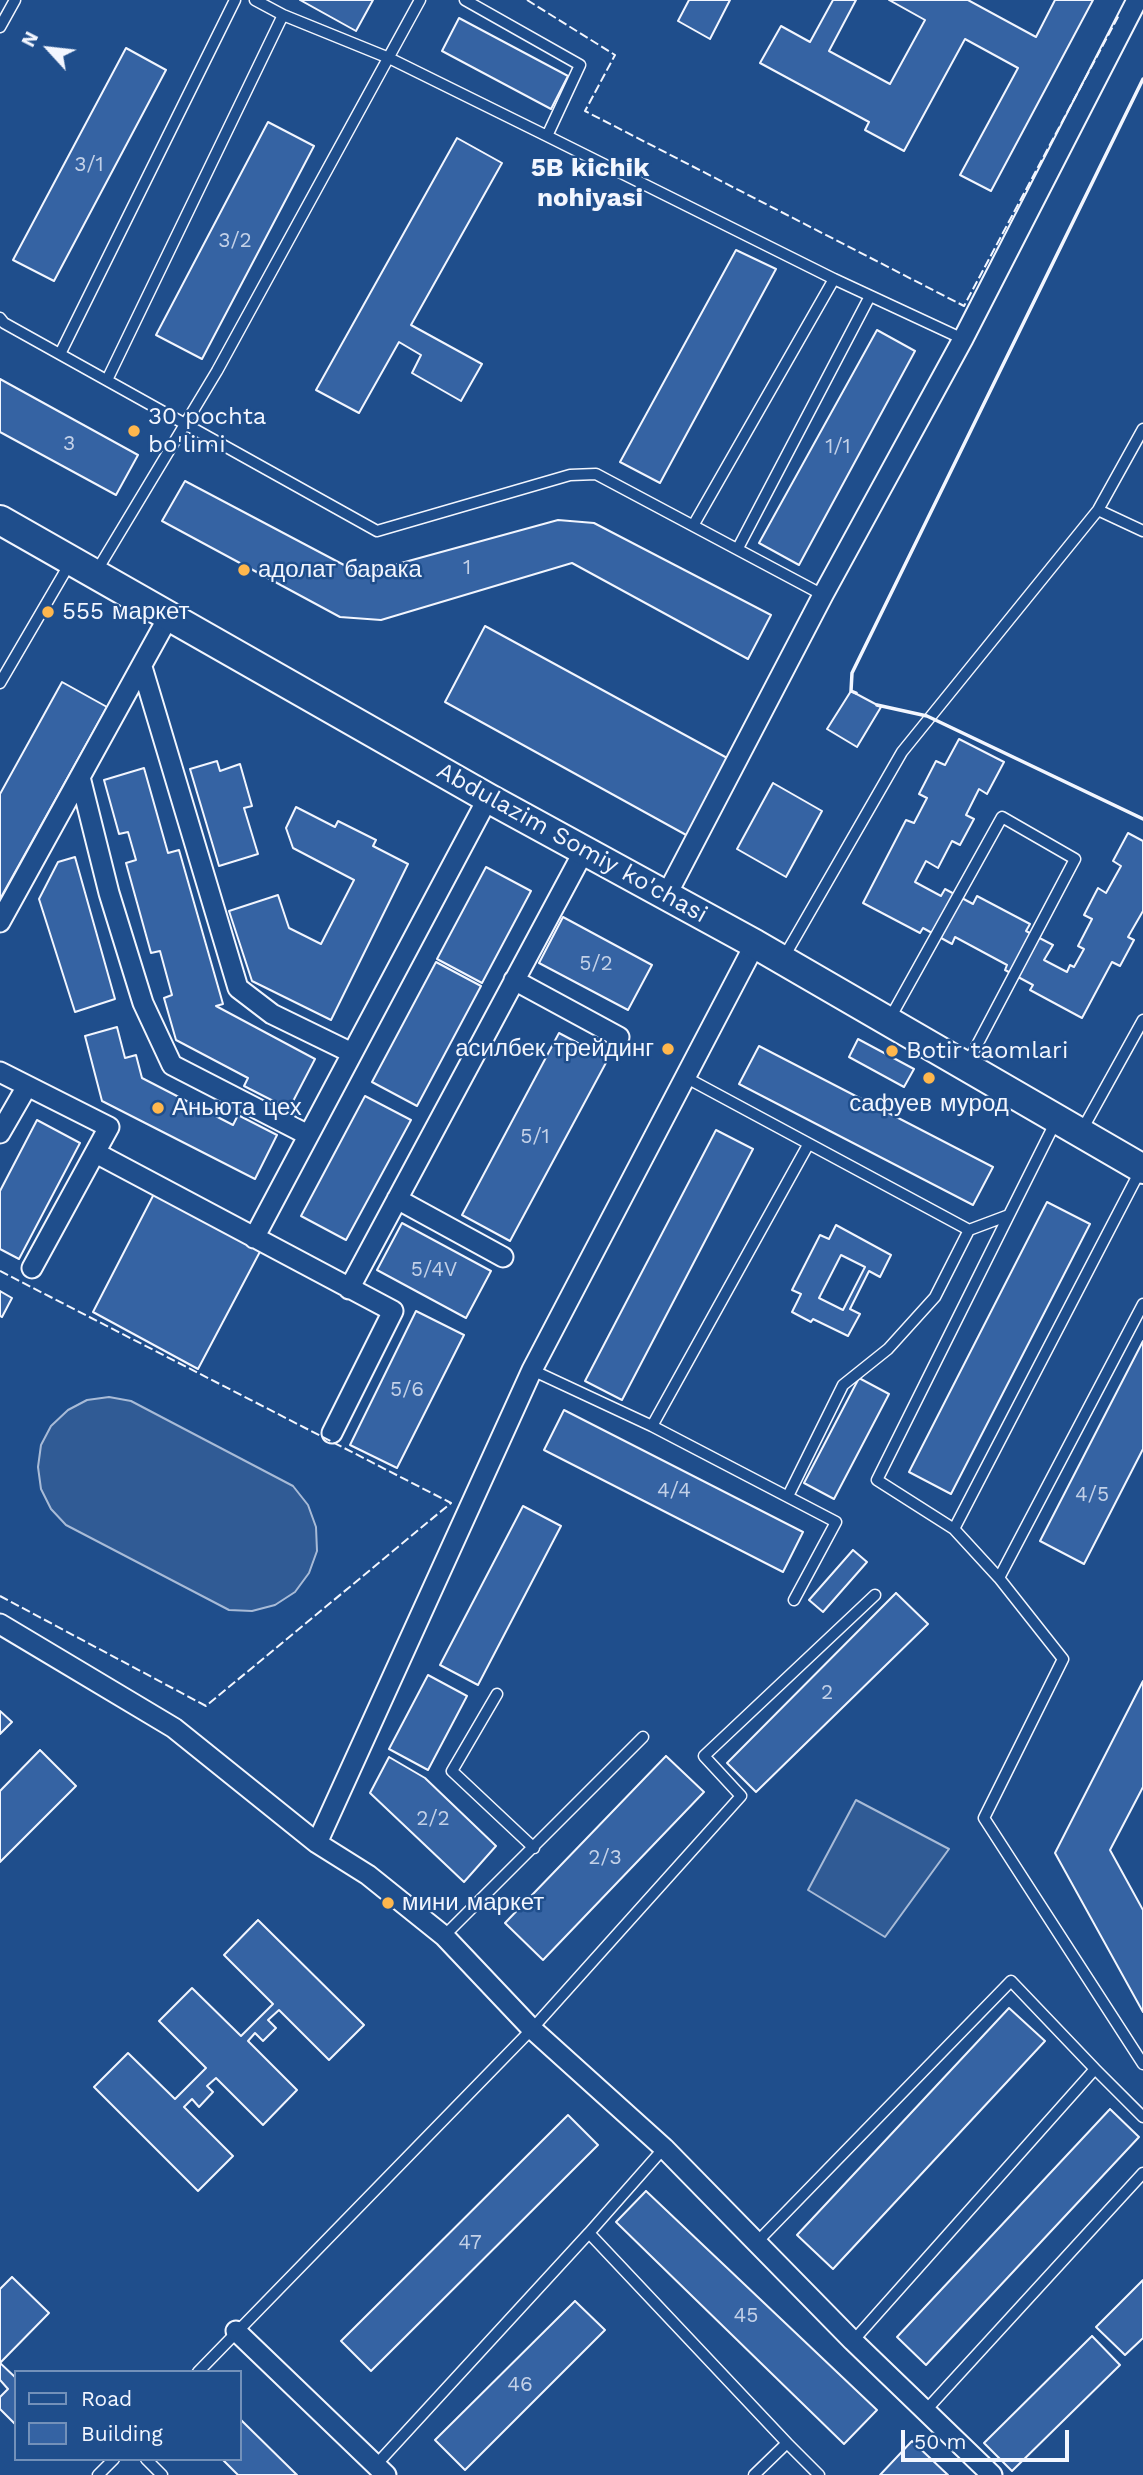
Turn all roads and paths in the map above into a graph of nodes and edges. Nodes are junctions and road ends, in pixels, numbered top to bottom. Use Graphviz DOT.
graph roads {
  1 [pos="15,0"];
  2 [pos="234,0"];
  3 [pos="255,0"];
  4 [pos="420,0"];
  5 [pos="465,0"];
  6 [pos="1137,0"];
  7 [pos="283,15"];
  8 [pos="0,27"];
  9 [pos="389,58"];
  10 [pos="547,136"];
  11 [pos="834,279"];
  12 [pos="870,296"];
  13 [pos="0,318"];
  14 [pos="963,340"];
  15 [pos="60,354"];
  16 [pos="107,380"];
  17 [pos="183,424"];
  18 [pos="1143,429"];
  19 [pos="1098,510"];
  20 [pos="0,520"];
  21 [pos="694,524"];
  22 [pos="1143,531"];
  23 [pos="738,548"];
  24 [pos="84,566"];
  25 [pos="824,594"];
  26 [pos="170,614"];
  27 [pos="142,667"];
  28 [pos="0,683"];
  29 [pos="80,777"];
  30 [pos="488,798"];
  31 [pos="585,849"];
  32 [pos="667,894"];
  33 [pos="0,922"];
  34 [pos="755,944"];
  35 [pos="782,961"];
  36 [pos="514,980"];
  37 [pos="1143,1020"];
  38 [pos="888,1022"];
  39 [pos="620,1037"];
  40 [pos="352,1053"];
  41 [pos="965,1067"];
  42 [pos="685,1077"];
  43 [pos="2,1078"];
  44 [pos="26,1088"];
  45 [pos="1068,1127"];
  46 [pos="0,1133"];
  47 [pos="308,1135"];
  48 [pos="808,1145"];
  49 [pos="96,1153"];
  50 [pos="1142,1169"];
  51 [pos="397,1199"];
  52 [pos="1009,1215"];
  53 [pos="969,1230"];
  54 [pos="254,1238"];
  55 [pos="503,1257"];
  56 [pos="32,1268"];
  57 [pos="349,1289"];
  58 [pos="1143,1304"];
  59 [pos="532,1370"];
  60 [pos="652,1426"];
  61 [pos="332,1433"];
  62 [pos="788,1496"];
  63 [pos="954,1529"];
  64 [pos="999,1578"];
  65 [pos="875,1595"];
  66 [pos="794,1600"];
  67 [pos="0,1624"];
  68 [pos="497,1694"];
  69 [pos="643,1737"];
  70 [pos="317,1843"];
  71 [pos="534,1848"];
  72 [pos="444,1936"];
  73 [pos="532,2029"];
  74 [pos="1143,2064"];
  75 [pos="1095,2069"];
  76 [pos="1143,2117"];
  77 [pos="664,2148"];
  78 [pos="1143,2173"];
  79 [pos="589,2233"];
  80 [pos="758,2241"];
  81 [pos="236,2331"];
  82 [pos="853,2341"];
  83 [pos="200,2370"];
  84 [pos="927,2409"];
  85 [pos="787,2443"];
  86 [pos="112,2461"];
  87 [pos="148,2461"];
  88 [pos="380,2470"];
  89 [pos="98,2475"];
  90 [pos="162,2475"];
  91 [pos="754,2475"];
  92 [pos="819,2475"];
  93 [pos="992,2475"];
  1 -- 8 [label="lane"];
  2 -- 15 [label="lane"];
  3 -- 7 [label="lane"];
  4 -- 9 [label="lane"];
  5 -- 10 [label="lane"];
  6 -- 14 [label="street"];
  7 -- 9 [label="lane"];
  7 -- 16 [label="lane"];
  9 -- 10 [label="lane"];
  9 -- 17 [label="lane"];
  10 -- 11 [label="lane"];
  11 -- 12 [label="lane"];
  11 -- 21 [label="lane"];
  12 -- 14 [label="lane"];
  12 -- 23 [label="lane"];
  13 -- 15 [label="lane"];
  14 -- 25 [label="street"];
  15 -- 16 [label="lane"];
  16 -- 17 [label="lane"];
  17 -- 21 [label="lane"];
  17 -- 24 [label="lane"];
  18 -- 19 [label="lane"];
  19 -- 22 [label="lane"];
  19 -- 35 [label="lane"];
  20 -- 24 [label="street, Abdulazim Somiy ko'chasi"];
  21 -- 23 [label="lane"];
  23 -- 25 [label="lane"];
  24 -- 26 [label="street, Abdulazim Somiy ko'chasi"];
  24 -- 28 [label="lane"];
  25 -- 32 [label="street"];
  26 -- 27 [label="street"];
  26 -- 30 [label="street, Abdulazim Somiy ko'chasi"];
  27 -- 29 [label="street"];
  27 -- 40 [label="street"];
  29 -- 33 [label="street"];
  29 -- 47 [label="street"];
  30 -- 31 [label="street, Abdulazim Somiy ko'chasi"];
  30 -- 40 [label="street"];
  31 -- 32 [label="street, Abdulazim Somiy ko'chasi"];
  31 -- 36 [label="street"];
  32 -- 34 [label="street, Abdulazim Somiy ko'chasi"];
  34 -- 35 [label="street, Abdulazim Somiy ko'chasi"];
  34 -- 42 [label="street"];
  35 -- 38 [label="street, Abdulazim Somiy ko'chasi"];
  36 -- 39 [label="street"];
  36 -- 51 [label="street"];
  37 -- 45 [label="lane"];
  38 -- 41 [label="street, Abdulazim Somiy ko'chasi"];
  38 -- 41 [label="lane"];
  40 -- 47 [label="street"];
  41 -- 45 [label="street, Abdulazim Somiy ko'chasi"];
  42 -- 48 [label="lane"];
  42 -- 59 [label="street"];
  43 -- 44 [label="street"];
  44 -- 46 [label="street"];
  44 -- 49 [label="street"];
  45 -- 50 [label="street, Abdulazim Somiy ko'chasi"];
  45 -- 52 [label="lane"];
  47 -- 54 [label="street"];
  48 -- 53 [label="lane"];
  48 -- 60 [label="lane"];
  49 -- 54 [label="street"];
  49 -- 56 [label="street"];
  50 -- 63 [label="lane"];
  51 -- 55 [label="street"];
  51 -- 57 [label="street"];
  52 -- 53 [label="lane"];
  52 -- 63 [label="lane"];
  53 -- 62 [label="lane"];
  54 -- 57 [label="street"];
  57 -- 61 [label="street"];
  58 -- 64 [label="lane"];
  59 -- 60 [label="lane"];
  59 -- 70 [label="street"];
  60 -- 62 [label="lane"];
  62 -- 66 [label="lane"];
  63 -- 64 [label="lane"];
  64 -- 74 [label="lane"];
  65 -- 73 [label="lane"];
  67 -- 70 [label="street"];
  68 -- 71 [label="lane"];
  69 -- 71 [label="lane"];
  70 -- 72 [label="street"];
  71 -- 72 [label="lane"];
  72 -- 73 [label="street"];
  73 -- 77 [label="street"];
  73 -- 81 [label="lane"];
  75 -- 76 [label="lane"];
  75 -- 80 [label="lane"];
  75 -- 82 [label="lane"];
  77 -- 79 [label="lane"];
  77 -- 80 [label="street"];
  78 -- 84 [label="lane"];
  79 -- 85 [label="lane"];
  79 -- 88 [label="lane"];
  80 -- 82 [label="street"];
  81 -- 83 [label="lane"];
  81 -- 88 [label="street"];
  82 -- 84 [label="street"];
  84 -- 93 [label="street"];
  85 -- 91 [label="lane"];
  85 -- 92 [label="lane"];
  86 -- 89 [label="lane"];
  87 -- 90 [label="lane"];
}
